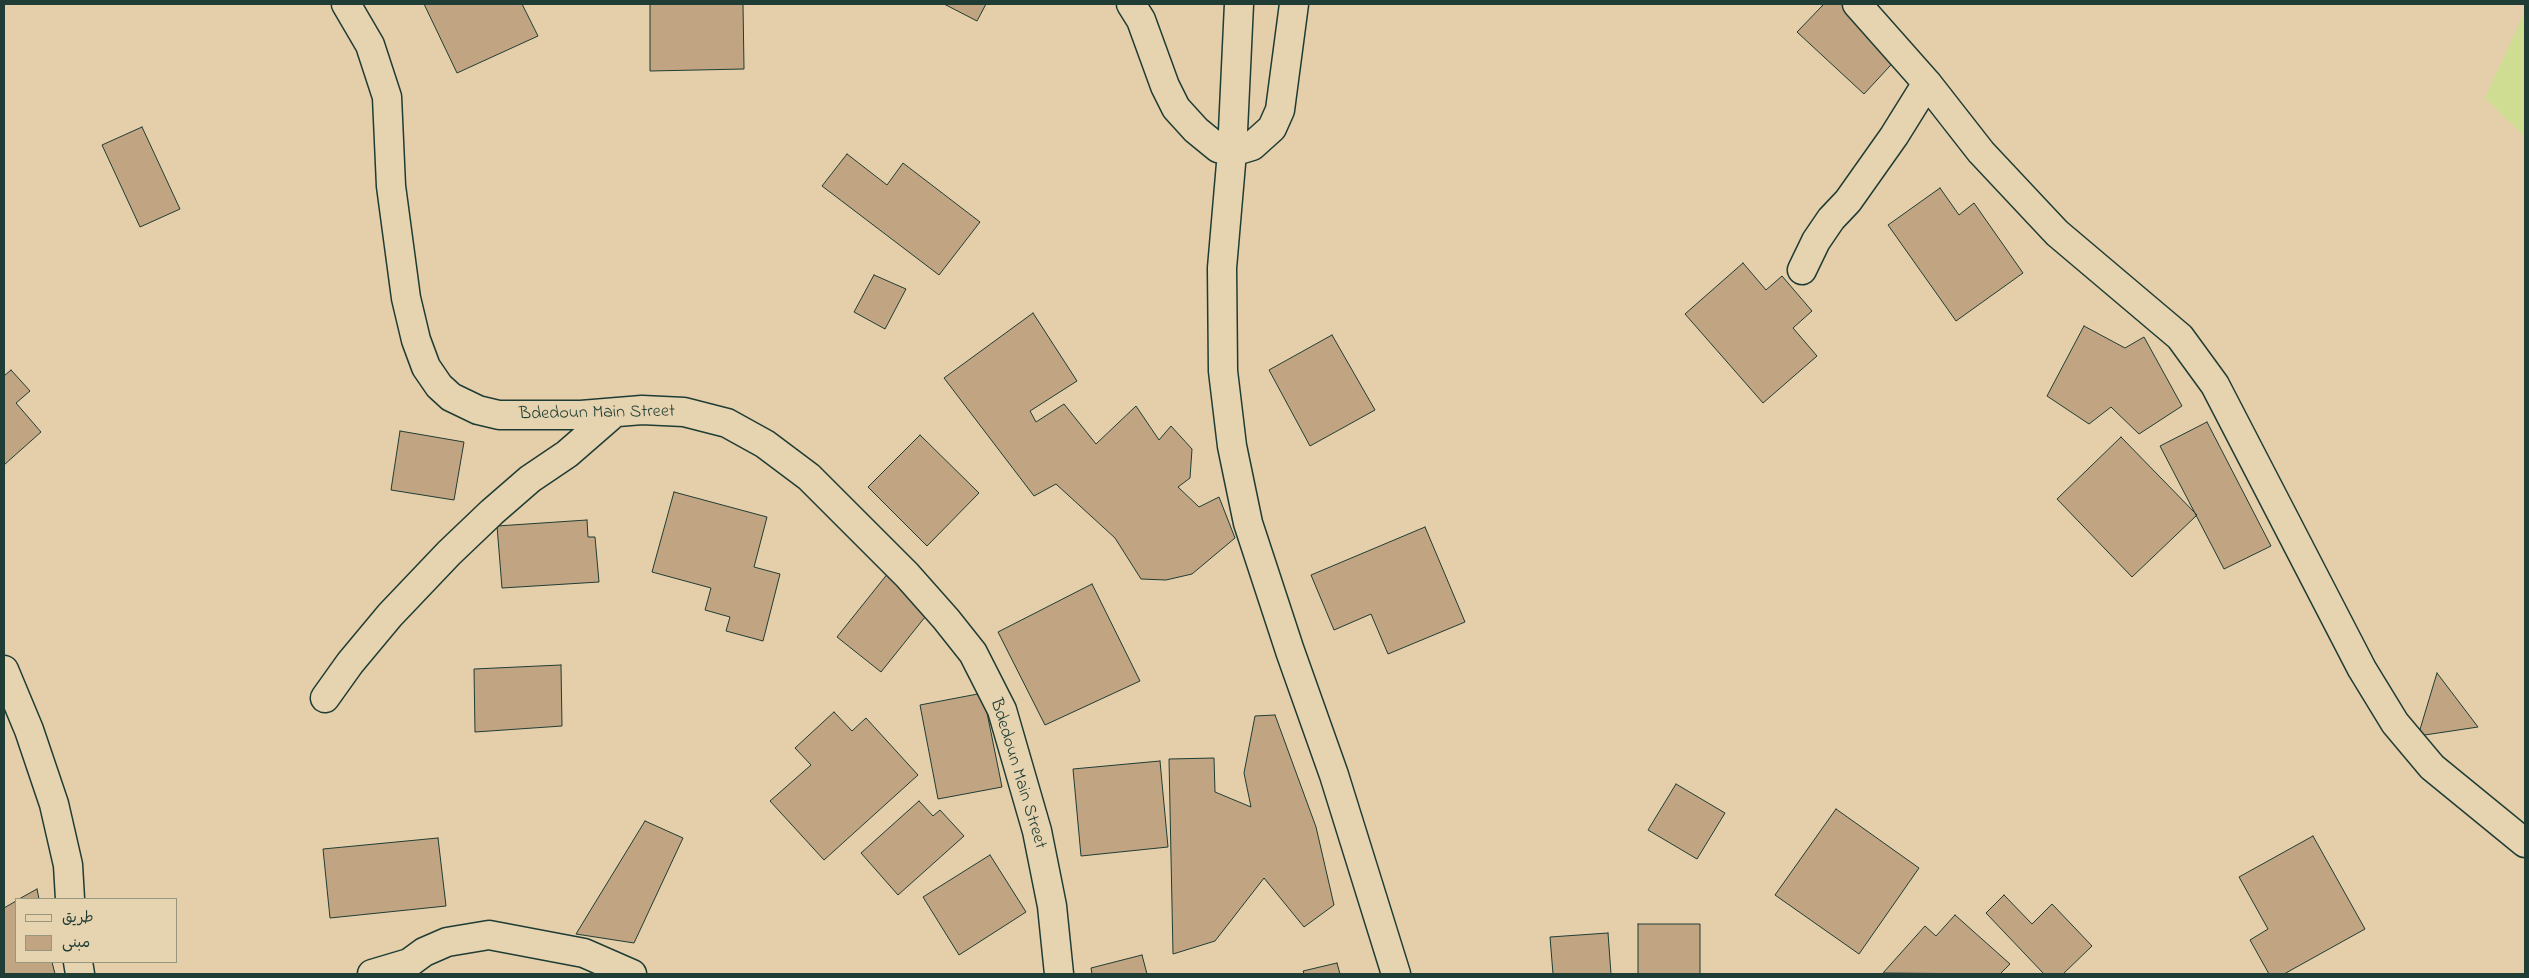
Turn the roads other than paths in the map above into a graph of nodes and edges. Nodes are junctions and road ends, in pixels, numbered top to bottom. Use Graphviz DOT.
graph roads {
  1 [pos="346,4"];
  2 [pos="1131,4"];
  3 [pos="1239,4"];
  4 [pos="1294,4"];
  5 [pos="1857,4"];
  6 [pos="1927,83"];
  7 [pos="1232,152"];
  8 [pos="1802,270"];
  9 [pos="613,414"];
  10 [pos="4,670"];
  11 [pos="325,698"];
  12 [pos="2525,843"];
  13 [pos="70,898"];
  14 [pos="372,974"];
  15 [pos="632,974"];
  16 [pos="1058,974"];
  17 [pos="1396,974"];
  1 -- 9 [label="street, Bdedoun Main Street"];
  2 -- 7 [label="street"];
  3 -- 7 [label="street"];
  4 -- 7 [label="street"];
  5 -- 6 [label="street"];
  6 -- 8 [label="street"];
  6 -- 12 [label="street"];
  7 -- 17 [label="street"];
  9 -- 11 [label="street"];
  9 -- 16 [label="street, Bdedoun Main Street"];
  10 -- 13 [label="street"];
  14 -- 15 [label="street"];
}
